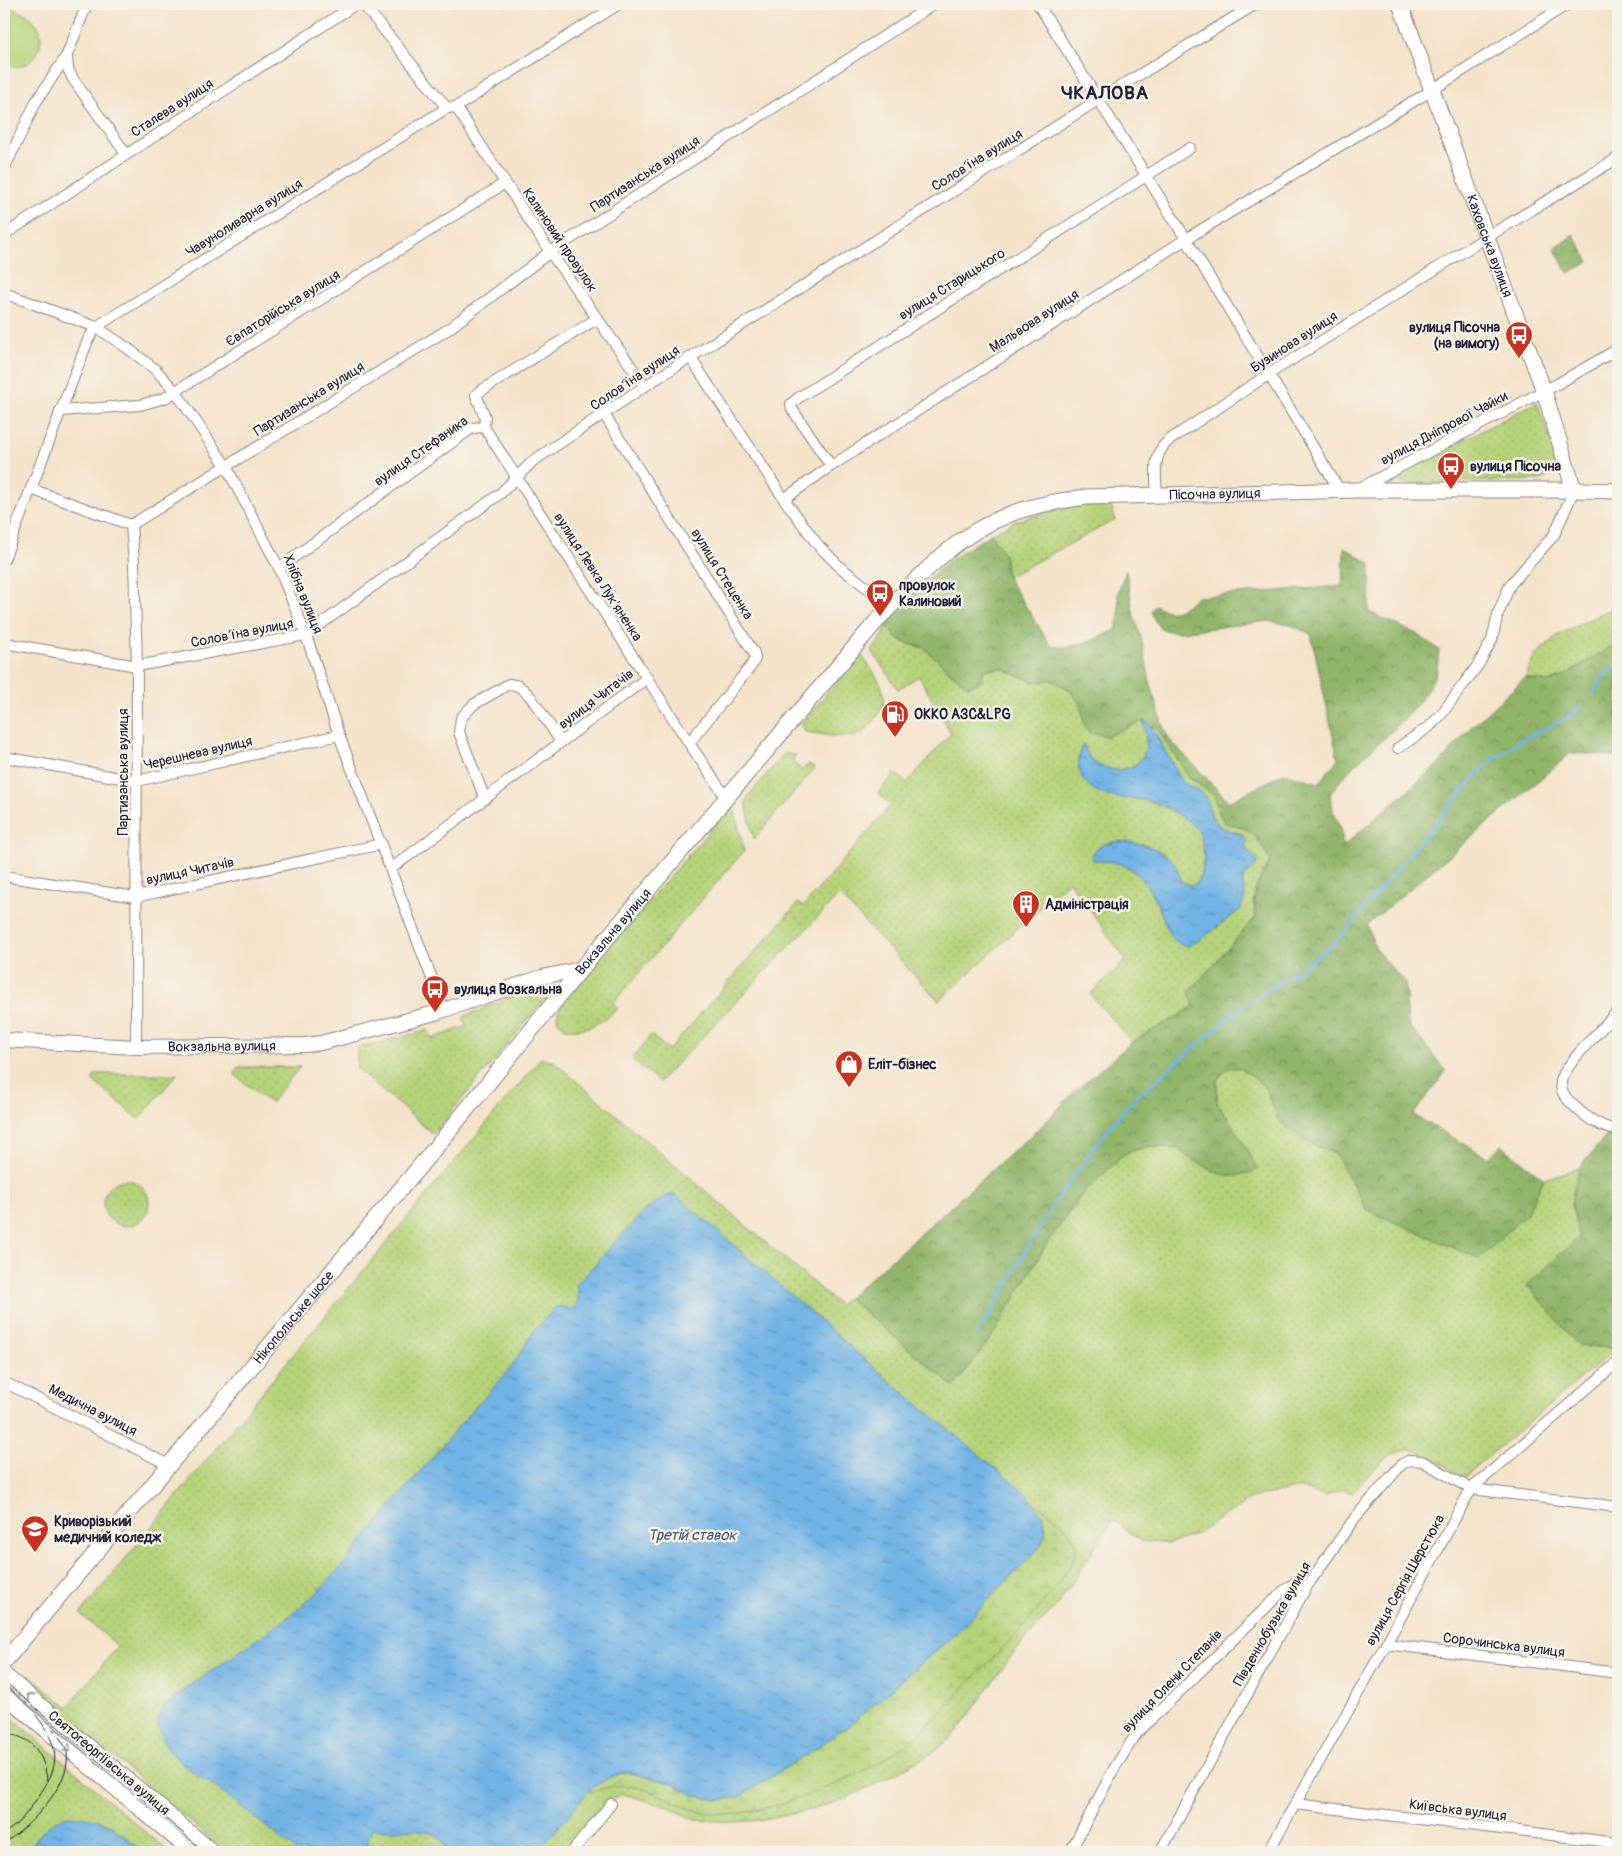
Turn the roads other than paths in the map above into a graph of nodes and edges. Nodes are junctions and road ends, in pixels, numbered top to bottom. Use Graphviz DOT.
graph roads {
  1 [pos="87,4"];
  2 [pos="356,4"];
  3 [pos="363,4"];
  4 [pos="619,4"];
  5 [pos="934,4"];
  6 [pos="1038,4"];
  7 [pos="1256,4"];
  8 [pos="1400,4"];
  9 [pos="1568,4"];
  10 [pos="67,55"];
  11 [pos="1432,90"];
  12 [pos="1098,100"];
  13 [pos="452,107"];
  14 [pos="1190,148"];
  15 [pos="126,154"];
  16 [pos="1618,158"];
  17 [pos="4,169"];
  18 [pos="1146,177"];
  19 [pos="505,183"];
  20 [pos="4,235"];
  21 [pos="1486,238"];
  22 [pos="1186,239"];
  23 [pos="550,252"];
  24 [pos="4,293"];
  25 [pos="598,318"];
  26 [pos="96,327"];
  27 [pos="1618,349"];
  28 [pos="690,357"];
  29 [pos="1269,374"];
  30 [pos="644,386"];
  31 [pos="1544,391"];
  32 [pos="176,392"];
  33 [pos="60,411"];
  34 [pos="604,414"];
  35 [pos="484,427"];
  36 [pos="226,466"];
  37 [pos="831,466"];
  38 [pos="517,478"];
  39 [pos="31,489"];
  40 [pos="1357,490"];
  41 [pos="1574,490"];
  42 [pos="1340,491"];
  43 [pos="1618,491"];
  44 [pos="1157,496"];
  45 [pos="784,499"];
  46 [pos="131,525"];
  47 [pos="4,559"];
  48 [pos="279,568"];
  49 [pos="891,606"];
  50 [pos="306,635"];
  51 [pos="4,643"];
  52 [pos="137,666"];
  53 [pos="647,678"];
  54 [pos="340,735"];
  55 [pos="561,742"];
  56 [pos="689,743"];
  57 [pos="1398,748"];
  58 [pos="4,757"];
  59 [pos="137,782"];
  60 [pos="485,799"];
  61 [pos="727,799"];
  62 [pos="382,844"];
  63 [pos="392,868"];
  64 [pos="4,876"];
  65 [pos="135,897"];
  66 [pos="581,969"];
  67 [pos="444,1010"];
  68 [pos="1618,1011"];
  69 [pos="4,1040"];
  70 [pos="136,1047"];
  71 [pos="1618,1130"];
  72 [pos="1618,1362"];
  73 [pos="4,1382"];
  74 [pos="169,1465"];
  75 [pos="1471,1489"];
  76 [pos="1618,1507"];
  77 [pos="1307,1586"];
  78 [pos="1386,1644"];
  79 [pos="4,1662"];
  80 [pos="1618,1673"];
  81 [pos="4,1674"];
  82 [pos="4,1695"];
  83 [pos="611,1804"];
  84 [pos="1295,1804"];
  85 [pos="1618,1843"];
  86 [pos="190,1852"];
  87 [pos="213,1852"];
  88 [pos="572,1852"];
  89 [pos="1070,1852"];
  90 [pos="1160,1852"];
  91 [pos="1268,1852"];
  1 -- 10 [label="street"];
  2 -- 15 [label="street, Сталева вулиця"];
  3 -- 13 [label="street, Калиновий провулок"];
  4 -- 13 [label="street, Чавуноливарна вулиця"];
  5 -- 23 [label="street, Партизанська вулиця"];
  6 -- 12 [label="street"];
  7 -- 12 [label="street, Соловʼїна вулиця"];
  8 -- 11 [label="main road, Каховська вулиця"];
  9 -- 11 [label="street, Мальвова вулиця"];
  10 -- 15 [label="street"];
  10 -- 17 [label="street"];
  11 -- 21 [label="main road, Каховська вулиця"];
  11 -- 22 [label="street, Мальвова вулиця"];
  12 -- 18 [label="street"];
  12 -- 28 [label="street, Соловʼїна вулиця"];
  13 -- 19 [label="street, Калиновий провулок"];
  13 -- 26 [label="street, Чавуноливарна вулиця"];
  14 -- 18 [label="street, вулиця Старицького"];
  15 -- 20 [label="street, Сталева вулиця"];
  16 -- 21 [label="street, Бузинова вулиця"];
  18 -- 22 [label="street"];
  18 -- 37 [label="street, вулиця Старицького"];
  19 -- 23 [label="street, Калиновий провулок"];
  19 -- 32 [label="street, Євпаторійська вулиця"];
  21 -- 29 [label="street, Бузинова вулиця"];
  21 -- 31 [label="main road, Каховська вулиця"];
  22 -- 29 [label="street"];
  22 -- 37 [label="street, Мальвова вулиця"];
  23 -- 25 [label="street, Калиновий провулок"];
  23 -- 36 [label="street, Партизанська вулиця"];
  24 -- 26 [label="street, Хлібна вулиця"];
  25 -- 30 [label="street, Калиновий провулок"];
  25 -- 35 [label="street, вулиця Стефаника"];
  26 -- 32 [label="street, Хлібна вулиця"];
  26 -- 33 [label="street"];
  27 -- 31 [label="street, вулиця Дніпрової Чайки"];
  28 -- 30 [label="street, Соловʼїна вулиця"];
  28 -- 45 [label="street"];
  29 -- 42 [label="street"];
  29 -- 44 [label="street, Бузинова вулиця"];
  30 -- 34 [label="street, Соловʼїна вулиця"];
  31 -- 40 [label="street, вулиця Дніпрової Чайки"];
  31 -- 41 [label="main road, Каховська вулиця"];
  32 -- 33 [label="street, Євпаторійська вулиця"];
  32 -- 36 [label="street, Хлібна вулиця"];
  33 -- 39 [label="street"];
  34 -- 38 [label="street, Соловʼїна вулиця"];
  34 -- 56 [label="street, вулиця Стеценка"];
  35 -- 38 [label="street, вулиця Левка Лукʼяненка"];
  35 -- 48 [label="street, вулиця Стефаника"];
  36 -- 46 [label="street, Партизанська вулиця"];
  36 -- 48 [label="street, Хлібна вулиця"];
  37 -- 45 [label="street, Мальвова вулиця"];
  38 -- 50 [label="street, Соловʼїна вулиця"];
  38 -- 53 [label="street, вулиця Левка Лукʼяненка"];
  39 -- 46 [label="street"];
  39 -- 47 [label="street"];
  40 -- 41 [label="main road, Пісочна вулиця"];
  40 -- 42 [label="main road, Пісочна вулиця"];
  41 -- 43 [label="main road, Пісочна вулиця"];
  41 -- 57 [label="street"];
  42 -- 44 [label="main road, Пісочна вулиця"];
  44 -- 49 [label="main road, Пісочна вулиця"];
  45 -- 49 [label="street"];
  46 -- 52 [label="street, Партизанська вулиця"];
  48 -- 50 [label="street, Хлібна вулиця"];
  49 -- 61 [label="main road, Вокзальна вулиця"];
  50 -- 52 [label="street, Соловʼїна вулиця"];
  50 -- 54 [label="street, Хлібна вулиця"];
  51 -- 52 [label="street, Соловʼїна вулиця"];
  52 -- 59 [label="street, Партизанська вулиця"];
  53 -- 55 [label="street, вулиця Читачів"];
  53 -- 56 [label="street, вулиця Левка Лукʼяненка"];
  54 -- 59 [label="street, Черешнева вулиця"];
  54 -- 62 [label="street, Хлібна вулиця"];
  55 -- 60 [label="street, вулиця Читачів"];
  55 -- 60 [label="street, вулиця Читачів"];
  56 -- 61 [label="street, вулиця Левка Лукʼяненка"];
  58 -- 59 [label="street, Черешнева вулиця"];
  59 -- 65 [label="street, Партизанська вулиця"];
  60 -- 63 [label="street, вулиця Читачів"];
  61 -- 66 [label="main road, Вокзальна вулиця"];
  62 -- 63 [label="street, Хлібна вулиця"];
  62 -- 65 [label="street, вулиця Читачів"];
  63 -- 67 [label="street, Хлібна вулиця"];
  64 -- 65 [label="street, вулиця Читачів"];
  65 -- 70 [label="street, Партизанська вулиця"];
  66 -- 67 [label="street, Вокзальна вулиця"];
  66 -- 74 [label="main road, Нікопольське шосе"];
  67 -- 70 [label="street, Вокзальна вулиця"];
  68 -- 71 [label="street"];
  69 -- 70 [label="street, Вокзальна вулиця"];
  72 -- 75 [label="street, вулиця Сергія Шерстюка"];
  73 -- 74 [label="street, Медична вулиця"];
  74 -- 79 [label="main road, Нікопольське шосе"];
  75 -- 76 [label="street"];
  75 -- 77 [label="street, Південнобузька вулиця"];
  75 -- 78 [label="street, вулиця Сергія Шерстюка"];
  77 -- 89 [label="street, вулиця Олени Степанів"];
  77 -- 90 [label="street, Південнобузька вулиця"];
  78 -- 80 [label="street, Сорочинська вулиця"];
  78 -- 84 [label="street, вулиця Сергія Шерстюка"];
  87 -- 81 [label="street, Святогеоргіївська вулиця, one-way"];
  82 -- 86 [label="street, Святогеоргіївська вулиця, one-way"];
  83 -- 88 [label="street"];
  84 -- 85 [label="street, Київська вулиця"];
  84 -- 91 [label="street, вулиця Сергія Шерстюка"];
}
